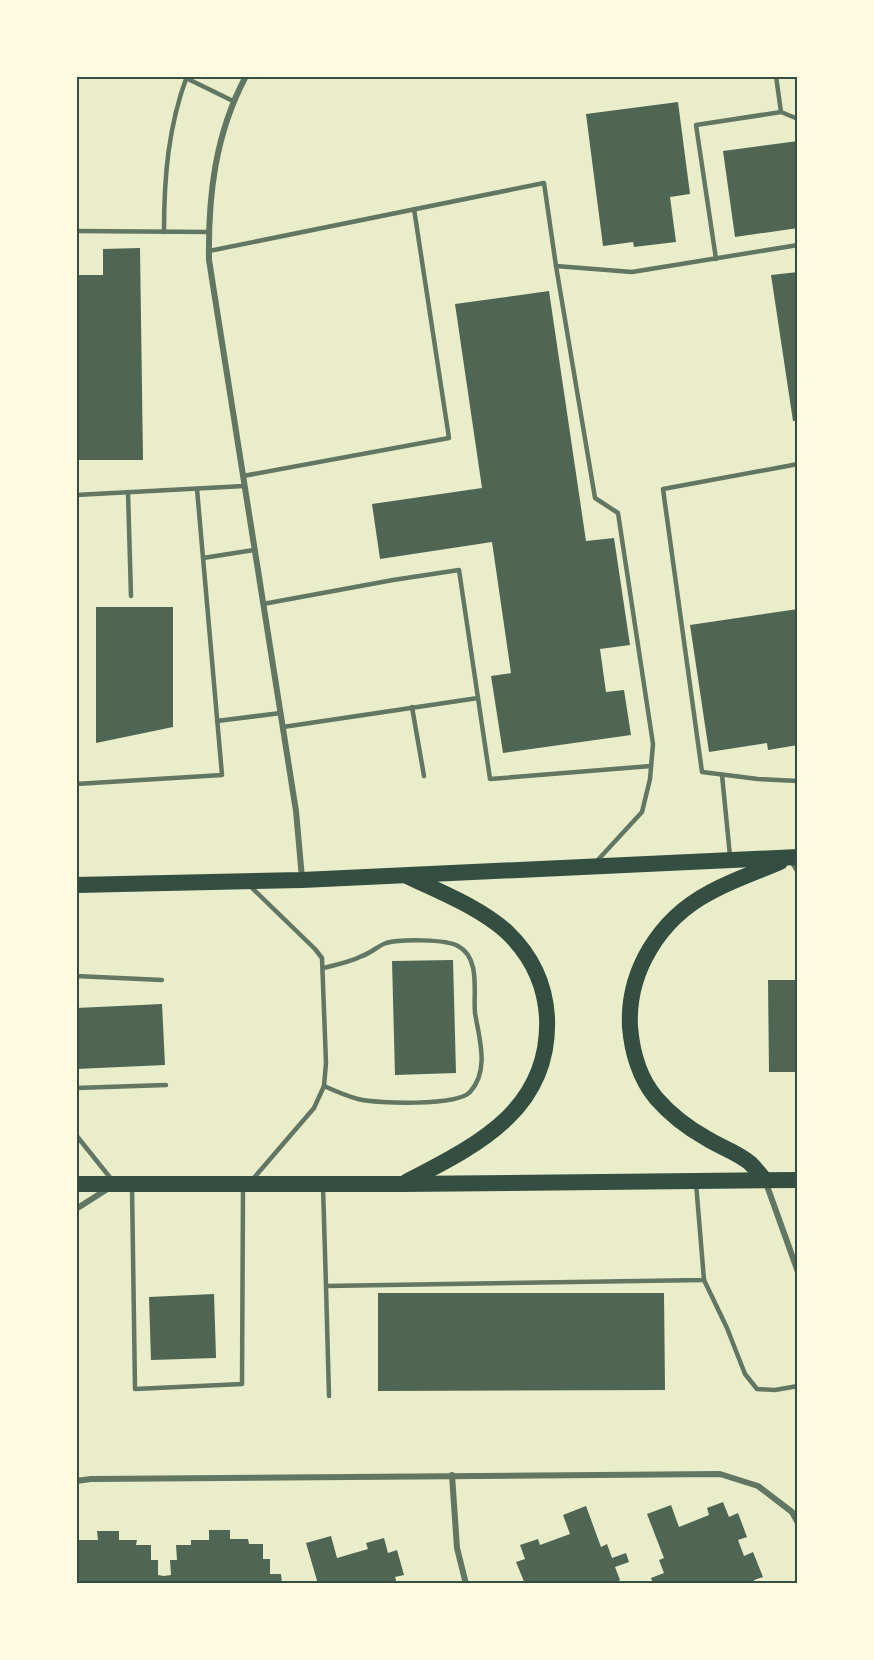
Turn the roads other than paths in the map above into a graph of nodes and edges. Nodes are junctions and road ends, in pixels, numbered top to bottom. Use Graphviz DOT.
graph roads {
  1 [pos="246,76"];
  2 [pos="776,76"];
  3 [pos="186,77"];
  4 [pos="233,101"];
  5 [pos="781,112"];
  6 [pos="798,119"];
  7 [pos="414,209"];
  8 [pos="76,231"];
  9 [pos="164,232"];
  10 [pos="208,232"];
  11 [pos="798,245"];
  12 [pos="209,251"];
  13 [pos="716,259"];
  14 [pos="556,267"];
  15 [pos="798,464"];
  16 [pos="243,476"];
  17 [pos="244,486"];
  18 [pos="197,489"];
  19 [pos="128,492"];
  20 [pos="76,495"];
  21 [pos="254,550"];
  22 [pos="203,558"];
  23 [pos="131,596"];
  24 [pos="263,604"];
  25 [pos="478,698"];
  26 [pos="412,707"];
  27 [pos="280,713"];
  28 [pos="217,721"];
  29 [pos="283,727"];
  30 [pos="651,766"];
  31 [pos="722,775"];
  32 [pos="424,776"];
  33 [pos="798,781"];
  34 [pos="76,784"];
  35 [pos="731,859"];
  36 [pos="795,862"];
  37 [pos="592,866"];
  38 [pos="405,876"];
  39 [pos="302,880"];
  40 [pos="245,882"];
  41 [pos="78,887"];
  42 [pos="323,968"];
  43 [pos="76,976"];
  44 [pos="162,980"];
  45 [pos="166,1085"];
  46 [pos="324,1086"];
  47 [pos="76,1088"];
  48 [pos="76,1135"];
  49 [pos="696,1180"];
  50 [pos="765,1180"];
  51 [pos="798,1180"];
  52 [pos="76,1184"];
  53 [pos="132,1184"];
  54 [pos="323,1184"];
  55 [pos="402,1184"];
  56 [pos="115,1185"];
  57 [pos="245,1185"];
  58 [pos="76,1209"];
  59 [pos="798,1272"];
  60 [pos="704,1280"];
  61 [pos="326,1286"];
  62 [pos="798,1386"];
  63 [pos="329,1396"];
  64 [pos="452,1475"];
  65 [pos="76,1481"];
  66 [pos="798,1523"];
  67 [pos="466,1584"];
  1 -- 4 [label="street"];
  2 -- 5 [label="lane"];
  3 -- 4 [label="lane"];
  3 -- 9 [label="lane"];
  4 -- 10 [label="street"];
  5 -- 6 [label="lane"];
  5 -- 13 [label="lane"];
  7 -- 12 [label="lane"];
  7 -- 14 [label="lane"];
  7 -- 16 [label="lane"];
  8 -- 9 [label="lane"];
  9 -- 10 [label="lane"];
  10 -- 12 [label="street"];
  11 -- 13 [label="lane"];
  12 -- 16 [label="street"];
  13 -- 14 [label="lane"];
  14 -- 30 [label="lane"];
  15 -- 31 [label="lane"];
  16 -- 17 [label="street"];
  17 -- 18 [label="lane"];
  17 -- 21 [label="street"];
  18 -- 19 [label="lane"];
  18 -- 22 [label="lane"];
  19 -- 20 [label="lane"];
  19 -- 23 [label="lane"];
  21 -- 22 [label="lane"];
  21 -- 24 [label="street"];
  22 -- 28 [label="lane"];
  24 -- 25 [label="lane"];
  24 -- 27 [label="street"];
  25 -- 26 [label="lane"];
  25 -- 30 [label="lane"];
  26 -- 29 [label="lane"];
  26 -- 32 [label="lane"];
  27 -- 28 [label="lane"];
  27 -- 29 [label="street"];
  28 -- 34 [label="lane"];
  29 -- 39 [label="street"];
  30 -- 37 [label="lane"];
  31 -- 33 [label="lane"];
  31 -- 35 [label="lane"];
  35 -- 36 [label="highway"];
  35 -- 37 [label="highway"];
  36 -- 50 [label="highway"];
  37 -- 38 [label="highway"];
  38 -- 39 [label="highway"];
  38 -- 55 [label="highway"];
  39 -- 40 [label="highway"];
  40 -- 41 [label="highway"];
  40 -- 42 [label="lane"];
  42 -- 46 [label="lane"];
  42 -- 46 [label="lane"];
  43 -- 44 [label="lane"];
  45 -- 47 [label="lane"];
  46 -- 57 [label="lane"];
  48 -- 56 [label="lane"];
  49 -- 50 [label="highway"];
  49 -- 55 [label="highway"];
  49 -- 60 [label="lane"];
  50 -- 51 [label="highway"];
  50 -- 59 [label="street"];
  52 -- 56 [label="highway"];
  53 -- 56 [label="highway"];
  53 -- 57 [label="highway"];
  53 -- 57 [label="lane"];
  54 -- 55 [label="highway"];
  54 -- 57 [label="highway"];
  54 -- 61 [label="lane"];
  56 -- 58 [label="street"];
  60 -- 61 [label="lane"];
  60 -- 62 [label="lane"];
  61 -- 63 [label="lane"];
  64 -- 65 [label="street"];
  64 -- 66 [label="street"];
  64 -- 67 [label="street"];
}
